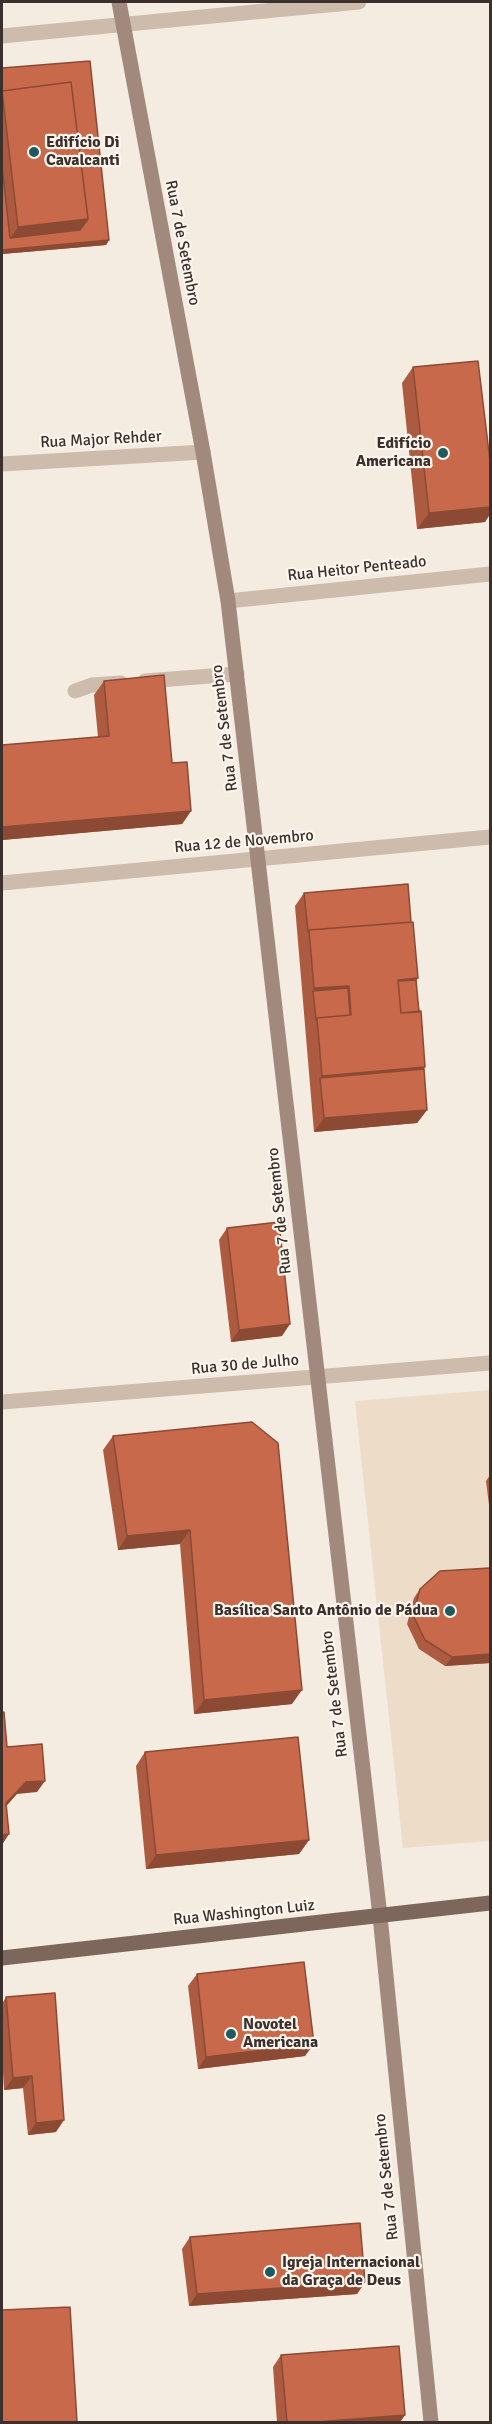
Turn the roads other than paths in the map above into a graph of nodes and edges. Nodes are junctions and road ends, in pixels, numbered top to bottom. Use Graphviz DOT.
graph roads {
  1 [pos="119,2"];
  2 [pos="359,2"];
  3 [pos="123,26"];
  4 [pos="2,36"];
  5 [pos="203,452"];
  6 [pos="2,464"];
  7 [pos="490,574"];
  8 [pos="228,601"];
  9 [pos="237,674"];
  10 [pos="75,691"];
  11 [pos="490,837"];
  12 [pos="259,859"];
  13 [pos="2,883"];
  14 [pos="490,1363"];
  15 [pos="316,1377"];
  16 [pos="2,1402"];
  17 [pos="490,1903"];
  18 [pos="380,1916"];
  19 [pos="2,1958"];
  20 [pos="430,2422"];
  1 -- 3 [label="street, Rua 7 de Setembro"];
  2 -- 3 [label="street"];
  3 -- 4 [label="street"];
  3 -- 5 [label="street, Rua 7 de Setembro"];
  5 -- 6 [label="street, Rua Major Rehder"];
  5 -- 8 [label="street, Rua 7 de Setembro"];
  7 -- 8 [label="street, Rua Heitor Penteado"];
  8 -- 9 [label="street, Rua 7 de Setembro"];
  9 -- 10 [label="street"];
  9 -- 12 [label="street, Rua 7 de Setembro"];
  11 -- 12 [label="street, Rua 12 de Novembro"];
  12 -- 13 [label="street, Rua 12 de Novembro"];
  12 -- 15 [label="street, Rua 7 de Setembro"];
  14 -- 15 [label="street, Rua 30 de Julho"];
  15 -- 16 [label="street, Rua 30 de Julho"];
  15 -- 18 [label="street, Rua 7 de Setembro"];
  17 -- 18 [label="main road, Rua Washington Luiz"];
  18 -- 19 [label="main road, Rua Washington Luiz"];
  18 -- 20 [label="street, Rua 7 de Setembro"];
}
